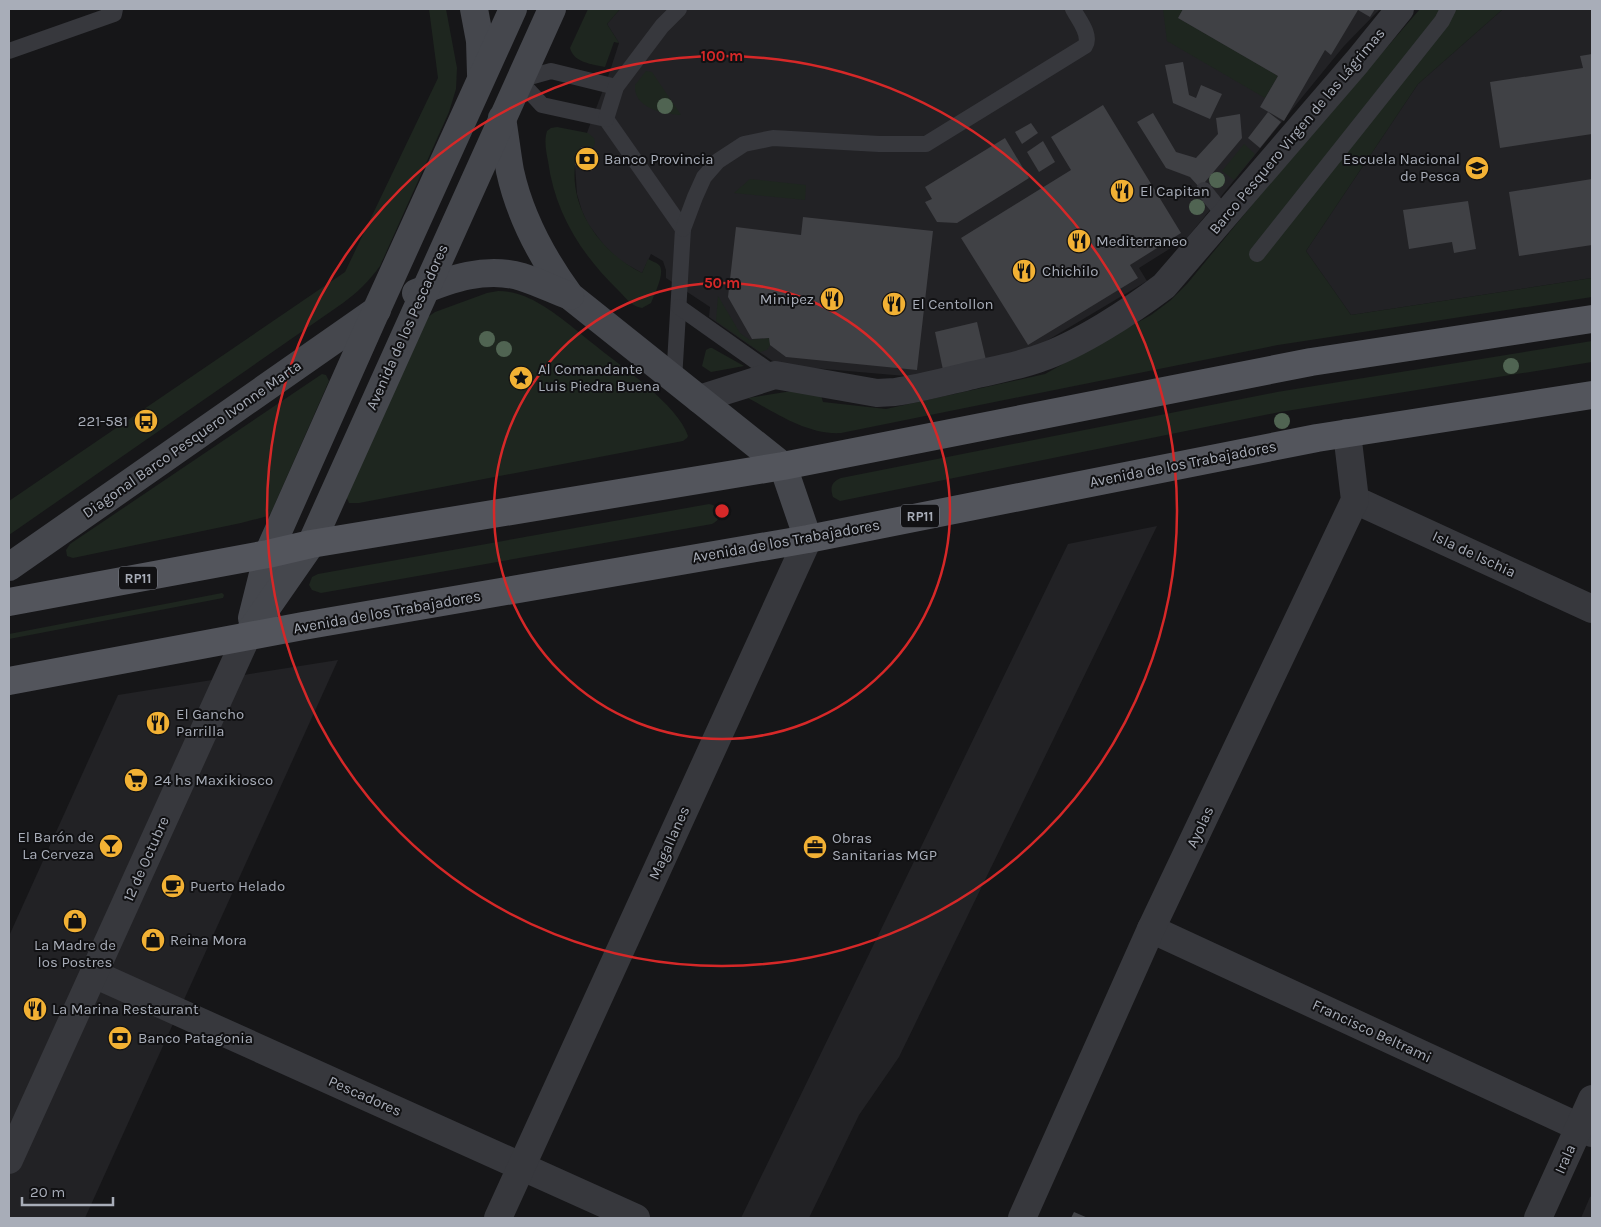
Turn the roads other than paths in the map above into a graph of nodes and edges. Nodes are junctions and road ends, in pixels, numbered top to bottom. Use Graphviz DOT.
graph roads {
  1 [pos="115,9"];
  2 [pos="474,9"];
  3 [pos="513,9"];
  4 [pos="552,9"];
  5 [pos="679,9"];
  6 [pos="1073,9"];
  7 [pos="1400,9"];
  8 [pos="1448,9"];
  9 [pos="9,51"];
  10 [pos="481,77"];
  11 [pos="519,80"];
  12 [pos="616,87"];
  13 [pos="502,118"];
  14 [pos="606,119"];
  15 [pos="1204,190"];
  16 [pos="1225,216"];
  17 [pos="683,229"];
  18 [pos="1257,254"];
  19 [pos="424,290"];
  20 [pos="570,296"];
  21 [pos="679,307"];
  22 [pos="376,311"];
  23 [pos="1592,319"];
  24 [pos="775,375"];
  25 [pos="674,380"];
  26 [pos="1592,395"];
  27 [pos="698,399"];
  28 [pos="1347,433"];
  29 [pos="783,466"];
  30 [pos="1355,500"];
  31 [pos="808,538"];
  32 [pos="311,544"];
  33 [pos="268,554"];
  34 [pos="9,567"];
  35 [pos="9,602"];
  36 [pos="1592,609"];
  37 [pos="247,636"];
  38 [pos="9,681"];
  39 [pos="1152,929"];
  40 [pos="94,974"];
  41 [pos="1592,1099"];
  42 [pos="1586,1130"];
  43 [pos="9,1160"];
  44 [pos="522,1167"];
  45 [pos="498,1218"];
  46 [pos="636,1218"];
  47 [pos="1022,1218"];
  48 [pos="1538,1218"];
  1 -- 9 [label="lane"];
  2 -- 10 [label="main road"];
  3 -- 10 [label="main road"];
  4 -- 11 [label="main road, Avenida de los Pescadores"];
  5 -- 12 [label="lane"];
  6 -- 17 [label="lane"];
  7 -- 16 [label="street, Barco Pesquero Virgen de las Lágrimas"];
  8 -- 18 [label="lane"];
  10 -- 22 [label="main road"];
  11 -- 12 [label="lane"];
  11 -- 13 [label="main road, Avenida de los Pescadores"];
  11 -- 14 [label="lane"];
  12 -- 14 [label="lane"];
  13 -- 19 [label="main road, Avenida de los Pescadores"];
  13 -- 20 [label="main road"];
  14 -- 17 [label="lane"];
  15 -- 16 [label="lane"];
  16 -- 24 [label="street, Barco Pesquero Virgen de las Lágrimas"];
  17 -- 21 [label="lane"];
  19 -- 20 [label="main road, Diagonal Barco Pesquero Ivonne Marta"];
  19 -- 22 [label="main road, Diagonal Barco Pesquero Ivonne Marta"];
  19 -- 32 [label="main road, Avenida de los Pescadores"];
  20 -- 25 [label="main road"];
  21 -- 24 [label="lane"];
  21 -- 25 [label="lane"];
  22 -- 33 [label="main road"];
  22 -- 34 [label="main road, Diagonal Barco Pesquero Ivonne Marta"];
  23 -- 29 [label="main road, RP11"];
  24 -- 27 [label="street, Barco Pesquero Virgen de las Lágrimas"];
  25 -- 27 [label="main road"];
  26 -- 28 [label="main road, Avenida de los Trabajadores / RP11"];
  27 -- 29 [label="main road"];
  28 -- 30 [label="street"];
  28 -- 31 [label="main road, Avenida de los Trabajadores / RP11"];
  29 -- 31 [label="main road"];
  29 -- 32 [label="main road, RP11"];
  30 -- 36 [label="street, Isla de Ischia"];
  30 -- 39 [label="street, Ayolas"];
  31 -- 37 [label="main road, Avenida de los Trabajadores / RP11"];
  31 -- 44 [label="street, Magallanes"];
  32 -- 33 [label="main road, RP11"];
  32 -- 37 [label="main road, Avenida de los Pescadores"];
  33 -- 35 [label="main road, RP11"];
  33 -- 37 [label="main road, 12 de Octubre"];
  37 -- 38 [label="main road, Avenida de los Trabajadores / RP11"];
  37 -- 40 [label="street, 12 de Octubre"];
  39 -- 42 [label="street, Francisco Beltrami"];
  39 -- 47 [label="street, Ayolas"];
  40 -- 43 [label="street, 12 de Octubre"];
  40 -- 44 [label="street, Pescadores"];
  41 -- 42 [label="street, Irala"];
  42 -- 48 [label="street, Irala"];
  44 -- 45 [label="street, Magallanes"];
  44 -- 46 [label="street, Pescadores"];
}
